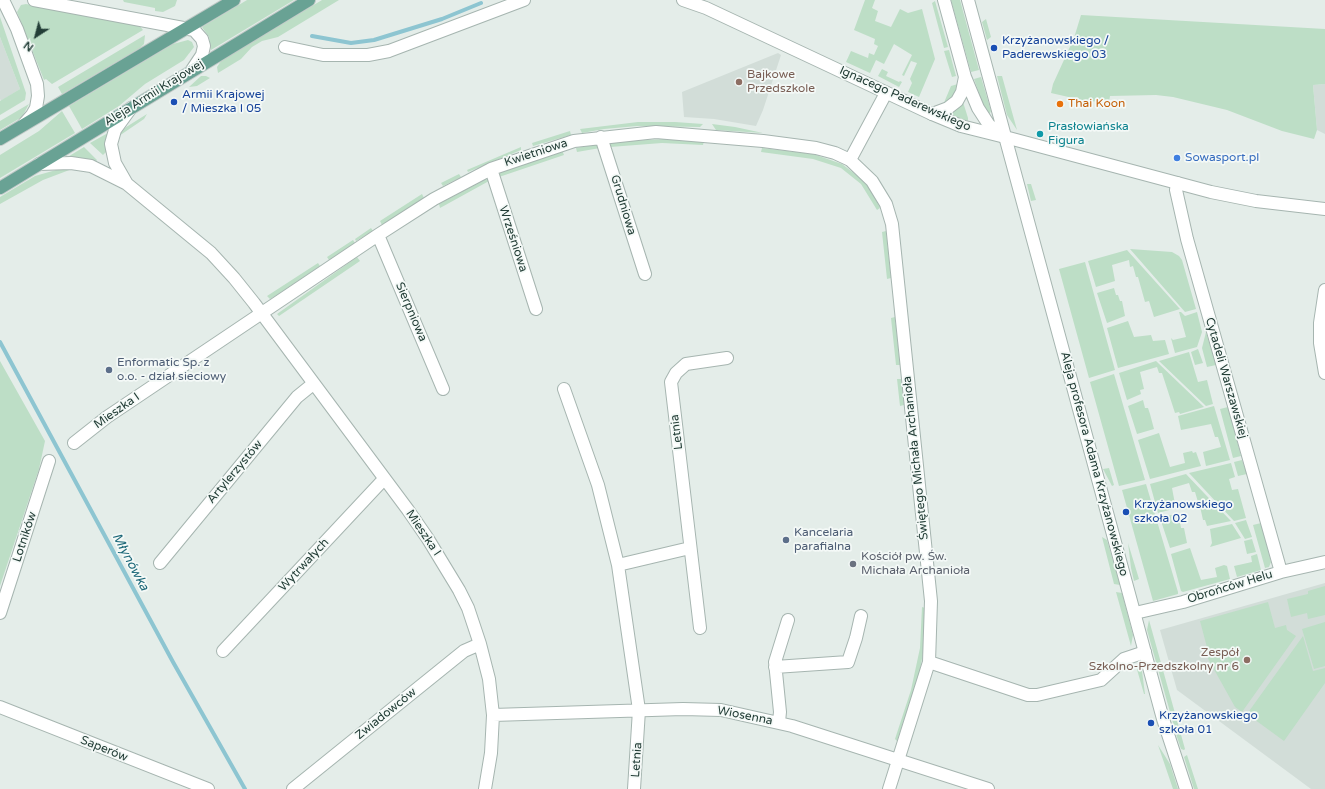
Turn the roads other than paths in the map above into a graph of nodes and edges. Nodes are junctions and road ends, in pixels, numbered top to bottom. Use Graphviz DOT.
graph roads {
  1 [pos="3,0"];
  2 [pos="34,0"];
  3 [pos="234,0"];
  4 [pos="309,0"];
  5 [pos="524,0"];
  6 [pos="683,0"];
  7 [pos="944,0"];
  8 [pos="968,0"];
  9 [pos="186,29"];
  10 [pos="285,47"];
  11 [pos="192,70"];
  12 [pos="965,77"];
  13 [pos="886,92"];
  14 [pos="131,108"];
  15 [pos="932,114"];
  16 [pos="21,127"];
  17 [pos="601,137"];
  18 [pos="1005,138"];
  19 [pos="0,139"];
  20 [pos="850,160"];
  21 [pos="39,164"];
  22 [pos="491,169"];
  23 [pos="1177,183"];
  24 [pos="126,184"];
  25 [pos="0,188"];
  26 [pos="1325,209"];
  27 [pos="378,235"];
  28 [pos="645,274"];
  29 [pos="1325,290"];
  30 [pos="536,309"];
  31 [pos="262,314"];
  32 [pos="727,358"];
  33 [pos="1325,373"];
  34 [pos="313,384"];
  35 [pos="443,389"];
  36 [pos="564,389"];
  37 [pos="74,443"];
  38 [pos="49,462"];
  39 [pos="384,479"];
  40 [pos="690,548"];
  41 [pos="1325,562"];
  42 [pos="160,563"];
  43 [pos="618,565"];
  44 [pos="1281,572"];
  45 [pos="0,613"];
  46 [pos="1135,614"];
  47 [pos="861,616"];
  48 [pos="788,620"];
  49 [pos="700,628"];
  50 [pos="480,644"];
  51 [pos="223,650"];
  52 [pos="1145,652"];
  53 [pos="929,662"];
  54 [pos="775,667"];
  55 [pos="0,707"];
  56 [pos="639,710"];
  57 [pos="493,715"];
  58 [pos="779,722"];
  59 [pos="898,760"];
  60 [pos="208,789"];
  61 [pos="293,789"];
  62 [pos="485,789"];
  63 [pos="634,789"];
  64 [pos="889,789"];
  65 [pos="988,789"];
  66 [pos="1186,789"];
  1 -- 16 [label="street"];
  2 -- 9 [label="street"];
  3 -- 9 [label="main road"];
  4 -- 11 [label="main road, Aleja Armii Krajowej"];
  5 -- 10 [label="street"];
  6 -- 13 [label="street, Ignacego Paderewskiego"];
  7 -- 12 [label="street"];
  8 -- 18 [label="street, Aleja profesora Adama Krzyżanowskiego"];
  9 -- 11 [label="street"];
  9 -- 16 [label="main road"];
  11 -- 14 [label="main road, Aleja Armii Krajowej"];
  12 -- 15 [label="street"];
  12 -- 18 [label="street"];
  13 -- 15 [label="street, Ignacego Paderewskiego"];
  13 -- 20 [label="street"];
  14 -- 21 [label="main road, Aleja Armii Krajowej"];
  14 -- 24 [label="street, Mieszka I"];
  15 -- 18 [label="street, Ignacego Paderewskiego"];
  16 -- 19 [label="main road"];
  17 -- 20 [label="street, Kwietniowa"];
  17 -- 22 [label="street, Kwietniowa"];
  17 -- 28 [label="street, Grudniowa"];
  18 -- 23 [label="street, Ignacego Paderewskiego"];
  18 -- 46 [label="street, Aleja profesora Adama Krzyżanowskiego"];
  20 -- 53 [label="street, Świętego Michała Archanioła"];
  21 -- 24 [label="street, Mieszka I"];
  21 -- 25 [label="main road, Aleja Armii Krajowej"];
  22 -- 27 [label="street, Kwietniowa"];
  22 -- 30 [label="street, Wrześniowa"];
  23 -- 26 [label="street, Ignacego Paderewskiego"];
  23 -- 44 [label="street, Cytadeli Warszawskiej"];
  24 -- 31 [label="street, Mieszka I"];
  27 -- 31 [label="street, Kwietniowa"];
  27 -- 35 [label="street, Sierpniowa"];
  29 -- 33 [label="street"];
  31 -- 34 [label="street, Mieszka I"];
  31 -- 37 [label="street, Mieszka I"];
  32 -- 40 [label="street, Letnia"];
  34 -- 39 [label="street, Mieszka I"];
  34 -- 42 [label="street, Artylerzystów"];
  36 -- 43 [label="street, Letnia"];
  38 -- 45 [label="street, Lotników"];
  39 -- 50 [label="street, Mieszka I"];
  39 -- 51 [label="street, Wytrwałych"];
  40 -- 43 [label="street"];
  40 -- 49 [label="street, Letnia"];
  41 -- 44 [label="street, Obrońców Helu"];
  43 -- 56 [label="street, Letnia"];
  44 -- 46 [label="street, Obrońców Helu"];
  46 -- 52 [label="street, Aleja profesora Adama Krzyżanowskiego"];
  47 -- 54 [label="street"];
  48 -- 54 [label="street"];
  50 -- 57 [label="street, Mieszka I"];
  50 -- 61 [label="street, Zwiadowców"];
  52 -- 53 [label="street"];
  52 -- 66 [label="street, Aleja profesora Adama Krzyżanowskiego"];
  53 -- 59 [label="street, Świętego Michała Archanioła"];
  54 -- 58 [label="street"];
  55 -- 60 [label="street, Saperów"];
  56 -- 57 [label="street, Wiosenna"];
  56 -- 58 [label="street, Wiosenna"];
  56 -- 63 [label="street, Letnia"];
  57 -- 62 [label="street, Mieszka I"];
  58 -- 59 [label="street, Wiosenna"];
  59 -- 64 [label="street, Świętego Michała Archanioła"];
  59 -- 65 [label="street, Wiosenna"];
}
